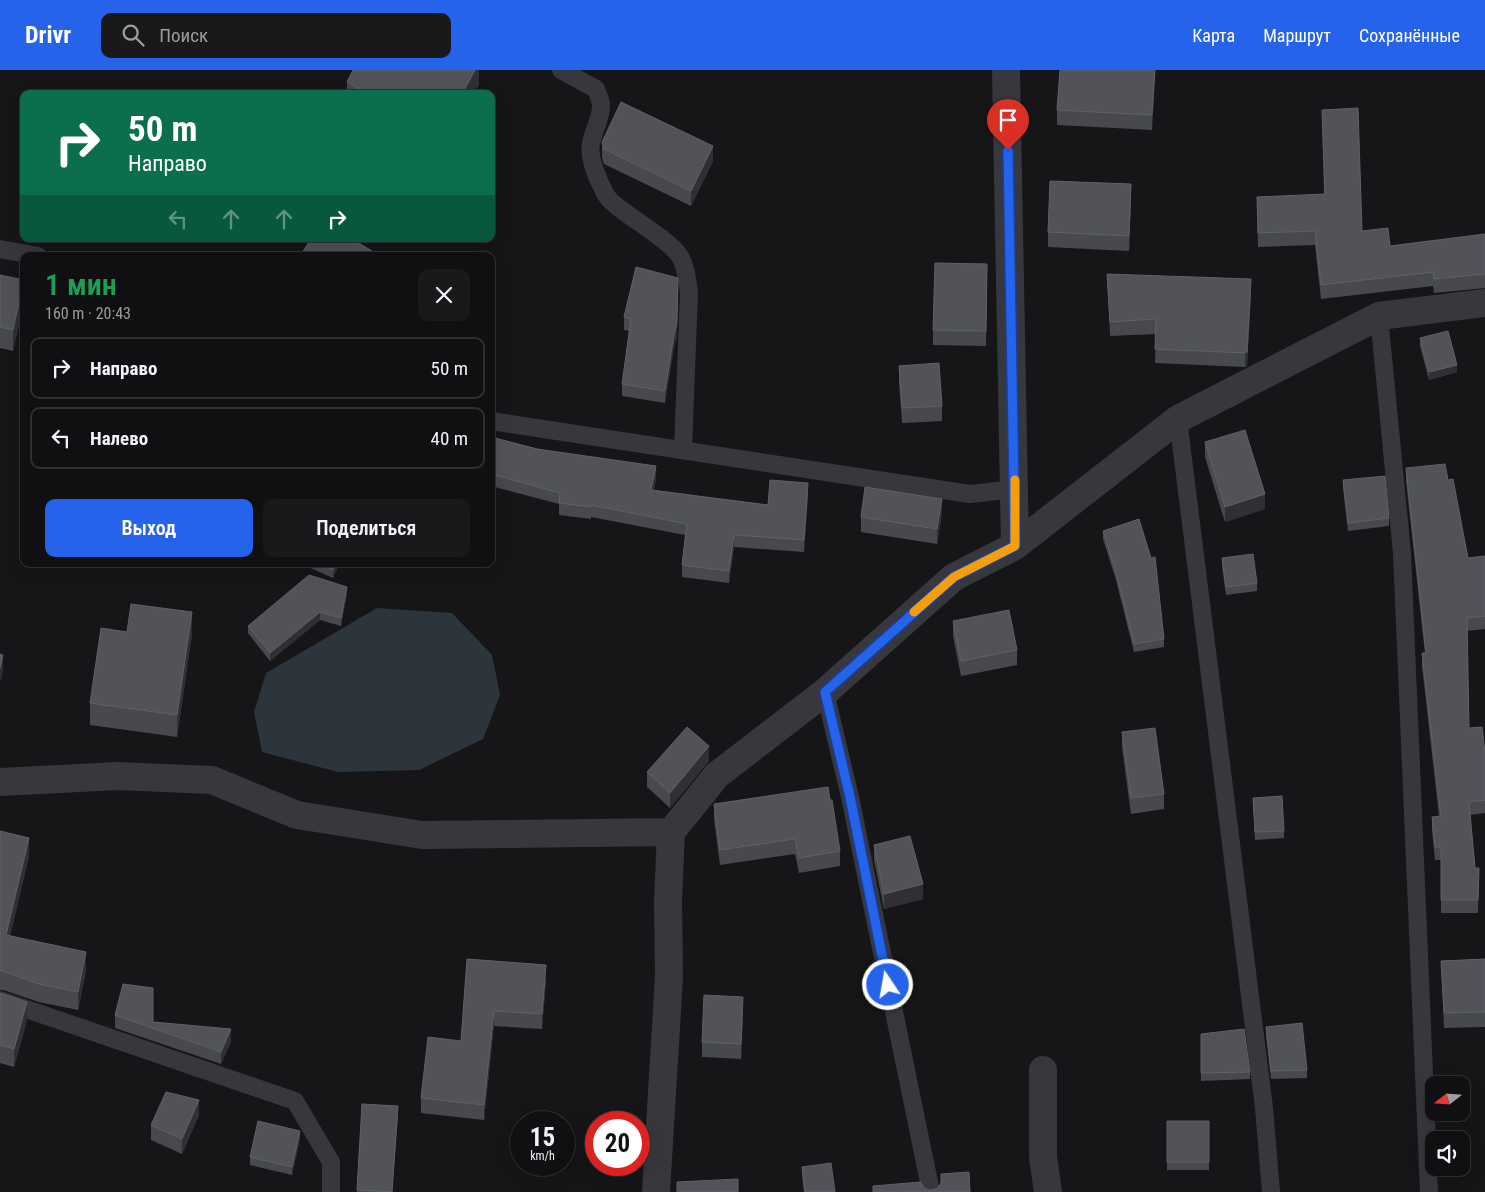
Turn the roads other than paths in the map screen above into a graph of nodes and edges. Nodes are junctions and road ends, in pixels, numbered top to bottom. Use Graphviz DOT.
graph roads {
  1 [pos="561,70"];
  2 [pos="1006,70"];
  3 [pos="0,249"];
  4 [pos="20,253"];
  5 [pos="1485,303"];
  6 [pos="1379,316"];
  7 [pos="1178,419"];
  8 [pos="495,421"];
  9 [pos="684,449"];
  10 [pos="1015,489"];
  11 [pos="1015,546"];
  12 [pos="825,692"];
  13 [pos="0,782"];
  14 [pos="671,832"];
  15 [pos="0,1000"];
  16 [pos="1043,1070"];
  17 [pos="331,1192"];
  18 [pos="656,1192"];
  19 [pos="931,1192"];
  20 [pos="1048,1192"];
  21 [pos="1272,1192"];
  22 [pos="1429,1192"];
  1 -- 9 [label="lane"];
  2 -- 10 [label="street"];
  3 -- 4 [label="lane"];
  5 -- 6 [label="street"];
  6 -- 7 [label="street"];
  6 -- 22 [label="lane"];
  7 -- 11 [label="street"];
  7 -- 21 [label="lane"];
  8 -- 9 [label="lane"];
  9 -- 10 [label="lane"];
  10 -- 11 [label="street"];
  11 -- 12 [label="street"];
  12 -- 14 [label="street"];
  12 -- 19 [label="lane"];
  13 -- 14 [label="street"];
  14 -- 18 [label="street"];
  15 -- 17 [label="lane"];
  16 -- 20 [label="street"];
}
